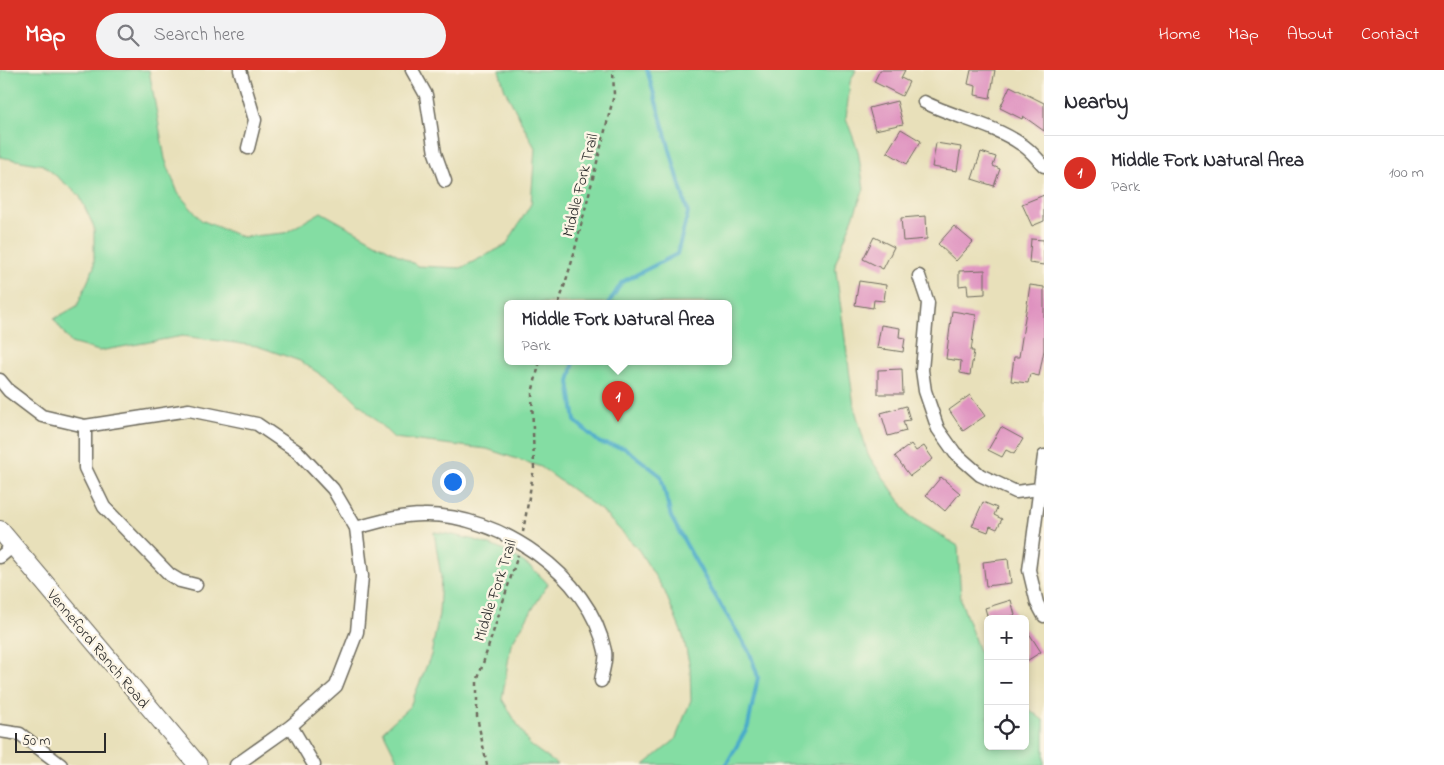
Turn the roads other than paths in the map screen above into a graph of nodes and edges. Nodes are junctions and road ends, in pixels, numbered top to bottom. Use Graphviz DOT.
graph roads {
  1 [pos="240,70"];
  2 [pos="412,70"];
  3 [pos="924,102"];
  4 [pos="248,148"];
  5 [pos="1044,166"];
  6 [pos="444,181"];
  7 [pos="919,276"];
  8 [pos="0,380"];
  9 [pos="84,426"];
  10 [pos="1044,456"];
  11 [pos="1039,489"];
  12 [pos="356,528"];
  13 [pos="0,530"];
  14 [pos="7,551"];
  15 [pos="196,585"];
  16 [pos="1044,616"];
  17 [pos="601,681"];
  18 [pos="292,726"];
  19 [pos="0,731"];
  20 [pos="61,765"];
  21 [pos="198,765"];
  22 [pos="236,765"];
  23 [pos="314,765"];
  1 -- 4 [label="street"];
  2 -- 6 [label="street"];
  3 -- 5 [label="street"];
  7 -- 11 [label="street"];
  8 -- 9 [label="street"];
  9 -- 12 [label="street"];
  9 -- 15 [label="street"];
  10 -- 11 [label="street"];
  11 -- 16 [label="street"];
  12 -- 17 [label="street"];
  12 -- 18 [label="street"];
  13 -- 14 [label="street, Venneford Ranch Road"];
  14 -- 21 [label="street, Venneford Ranch Road"];
  18 -- 22 [label="street"];
  18 -- 23 [label="street"];
  19 -- 20 [label="street"];
}
